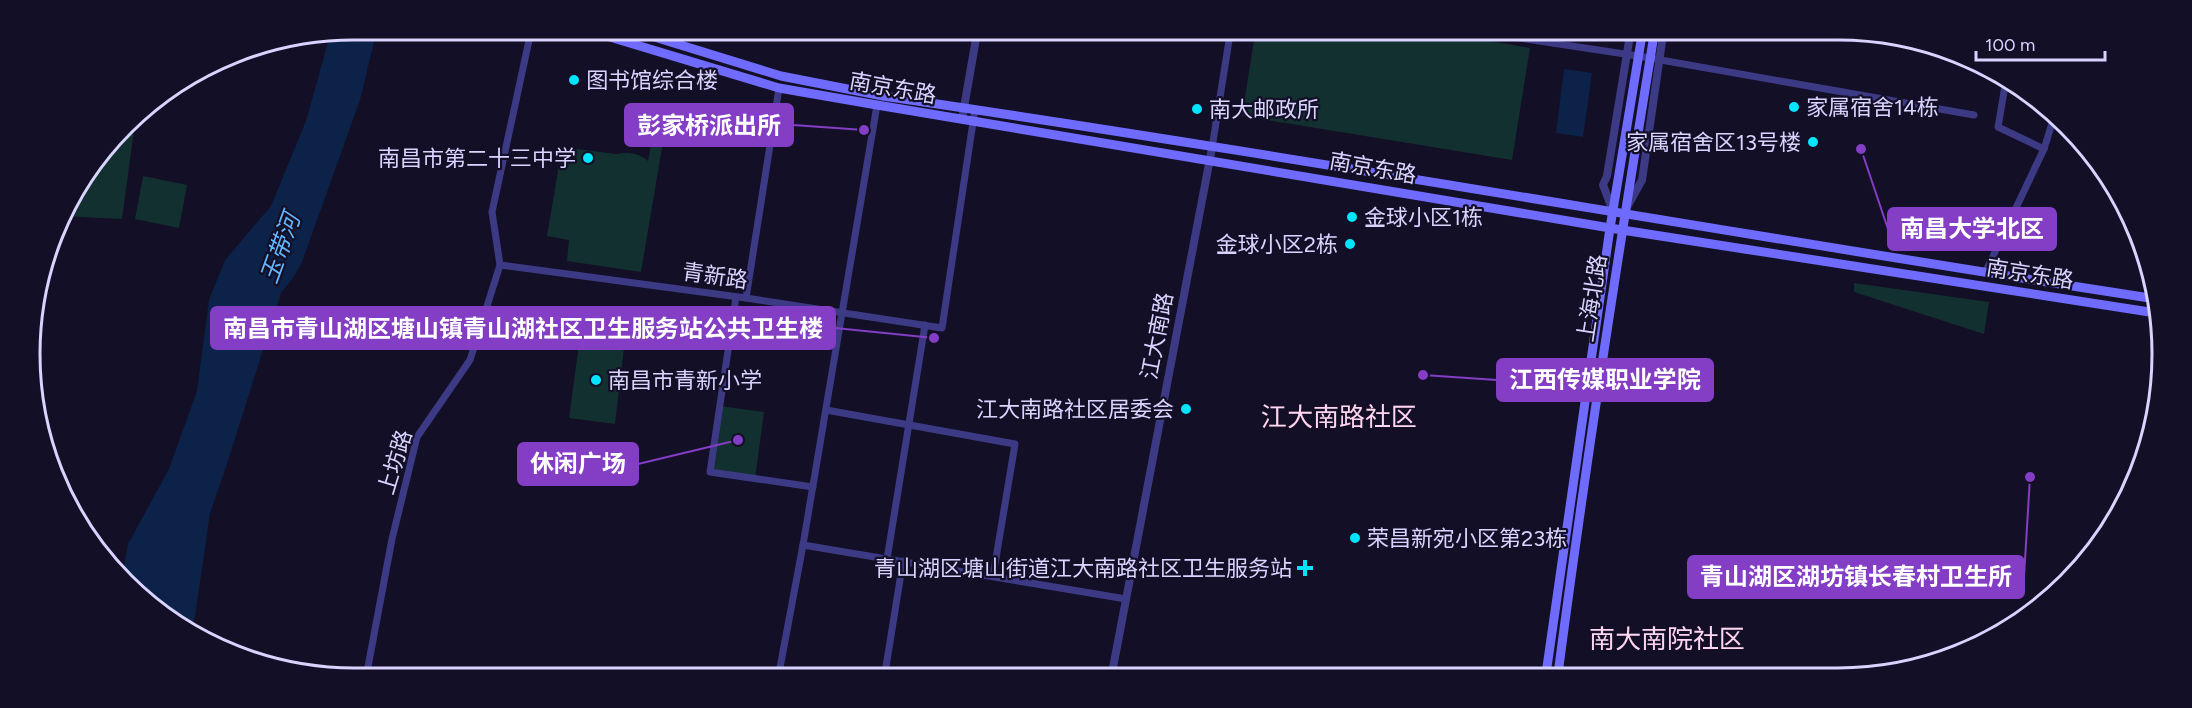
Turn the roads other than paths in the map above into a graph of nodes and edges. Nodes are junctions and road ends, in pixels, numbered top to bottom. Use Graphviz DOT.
graph roads {
  1 [pos="529,40"];
  2 [pos="620,40"];
  3 [pos="664,40"];
  4 [pos="975,40"];
  5 [pos="1229,40"];
  6 [pos="1532,40"];
  7 [pos="1629,40"];
  8 [pos="1641,40"];
  9 [pos="1654,40"];
  10 [pos="1661,40"];
  11 [pos="1626,54"];
  12 [pos="1638,56"];
  13 [pos="1655,59"];
  14 [pos="779,88"];
  15 [pos="2005,89"];
  16 [pos="877,105"];
  17 [pos="963,108"];
  18 [pos="975,109"];
  19 [pos="1974,115"];
  20 [pos="962,119"];
  21 [pos="974,121"];
  22 [pos="2052,125"];
  23 [pos="1212,147"];
  24 [pos="2044,149"];
  25 [pos="1209,160"];
  26 [pos="1613,211"];
  27 [pos="1624,212"];
  28 [pos="1610,228"];
  29 [pos="1622,230"];
  30 [pos="500,265"];
  31 [pos="1985,273"];
  32 [pos="736,297"];
  33 [pos="2146,297"];
  34 [pos="746,298"];
  35 [pos="2149,312"];
  36 [pos="842,313"];
  37 [pos="925,325"];
  38 [pos="826,410"];
  39 [pos="909,424"];
  40 [pos="813,487"];
  41 [pos="803,545"];
  42 [pos="887,559"];
  43 [pos="903,561"];
  44 [pos="993,576"];
  45 [pos="1126,599"];
  46 [pos="368,668"];
  47 [pos="780,668"];
  48 [pos="886,668"];
  49 [pos="1113,668"];
  50 [pos="1547,668"];
  51 [pos="1558,668"];
  1 -- 30 [label="street, 上坊路"];
  2 -- 14 [label="main road, 南京东路"];
  3 -- 17 [label="main road, 南京东路"];
  4 -- 17 [label="street"];
  5 -- 23 [label="street"];
  6 -- 11 [label="street"];
  7 -- 11 [label="street"];
  8 -- 12 [label="main road, 上海北路"];
  9 -- 13 [label="main road, 上海北路"];
  10 -- 13 [label="street"];
  11 -- 12 [label="street"];
  11 -- 26 [label="street"];
  12 -- 13 [label="street"];
  12 -- 26 [label="main road, 上海北路"];
  13 -- 19 [label="street"];
  13 -- 27 [label="main road, 上海北路"];
  14 -- 16 [label="main road, 南京东路"];
  14 -- 34 [label="street"];
  15 -- 24 [label="street"];
  16 -- 20 [label="main road, 南京东路"];
  16 -- 36 [label="street"];
  17 -- 18 [label="main road, 南京东路"];
  17 -- 20 [label="street"];
  18 -- 21 [label="street"];
  18 -- 23 [label="main road, 南京东路"];
  20 -- 21 [label="main road, 南京东路"];
  21 -- 25 [label="main road, 南京东路"];
  21 -- 37 [label="street"];
  22 -- 24 [label="street"];
  23 -- 25 [label="street, 江大南路"];
  23 -- 26 [label="main road, 南京东路"];
  24 -- 31 [label="street"];
  25 -- 28 [label="main road, 南京东路"];
  25 -- 45 [label="street, 江大南路"];
  26 -- 27 [label="main road, 南京东路"];
  26 -- 28 [label="main road, 上海北路"];
  27 -- 29 [label="main road, 上海北路"];
  27 -- 31 [label="main road, 南京东路"];
  28 -- 29 [label="main road, 南京东路"];
  28 -- 50 [label="main road, 上海北路"];
  29 -- 35 [label="main road, 南京东路"];
  29 -- 51 [label="main road, 上海北路"];
  30 -- 32 [label="street, 青新路"];
  30 -- 46 [label="street, 上坊路"];
  31 -- 33 [label="main road, 南京东路"];
  32 -- 34 [label="street, 青新路"];
  32 -- 40 [label="street"];
  34 -- 36 [label="street, 青新路"];
  36 -- 37 [label="street, 青新路"];
  36 -- 38 [label="street"];
  37 -- 39 [label="street"];
  38 -- 39 [label="street"];
  38 -- 40 [label="street"];
  39 -- 42 [label="street"];
  39 -- 44 [label="street"];
  40 -- 41 [label="street"];
  41 -- 42 [label="street"];
  41 -- 47 [label="street"];
  42 -- 43 [label="street"];
  43 -- 44 [label="street"];
  43 -- 48 [label="street"];
  44 -- 45 [label="street"];
  45 -- 49 [label="street, 江大南路"];
}
